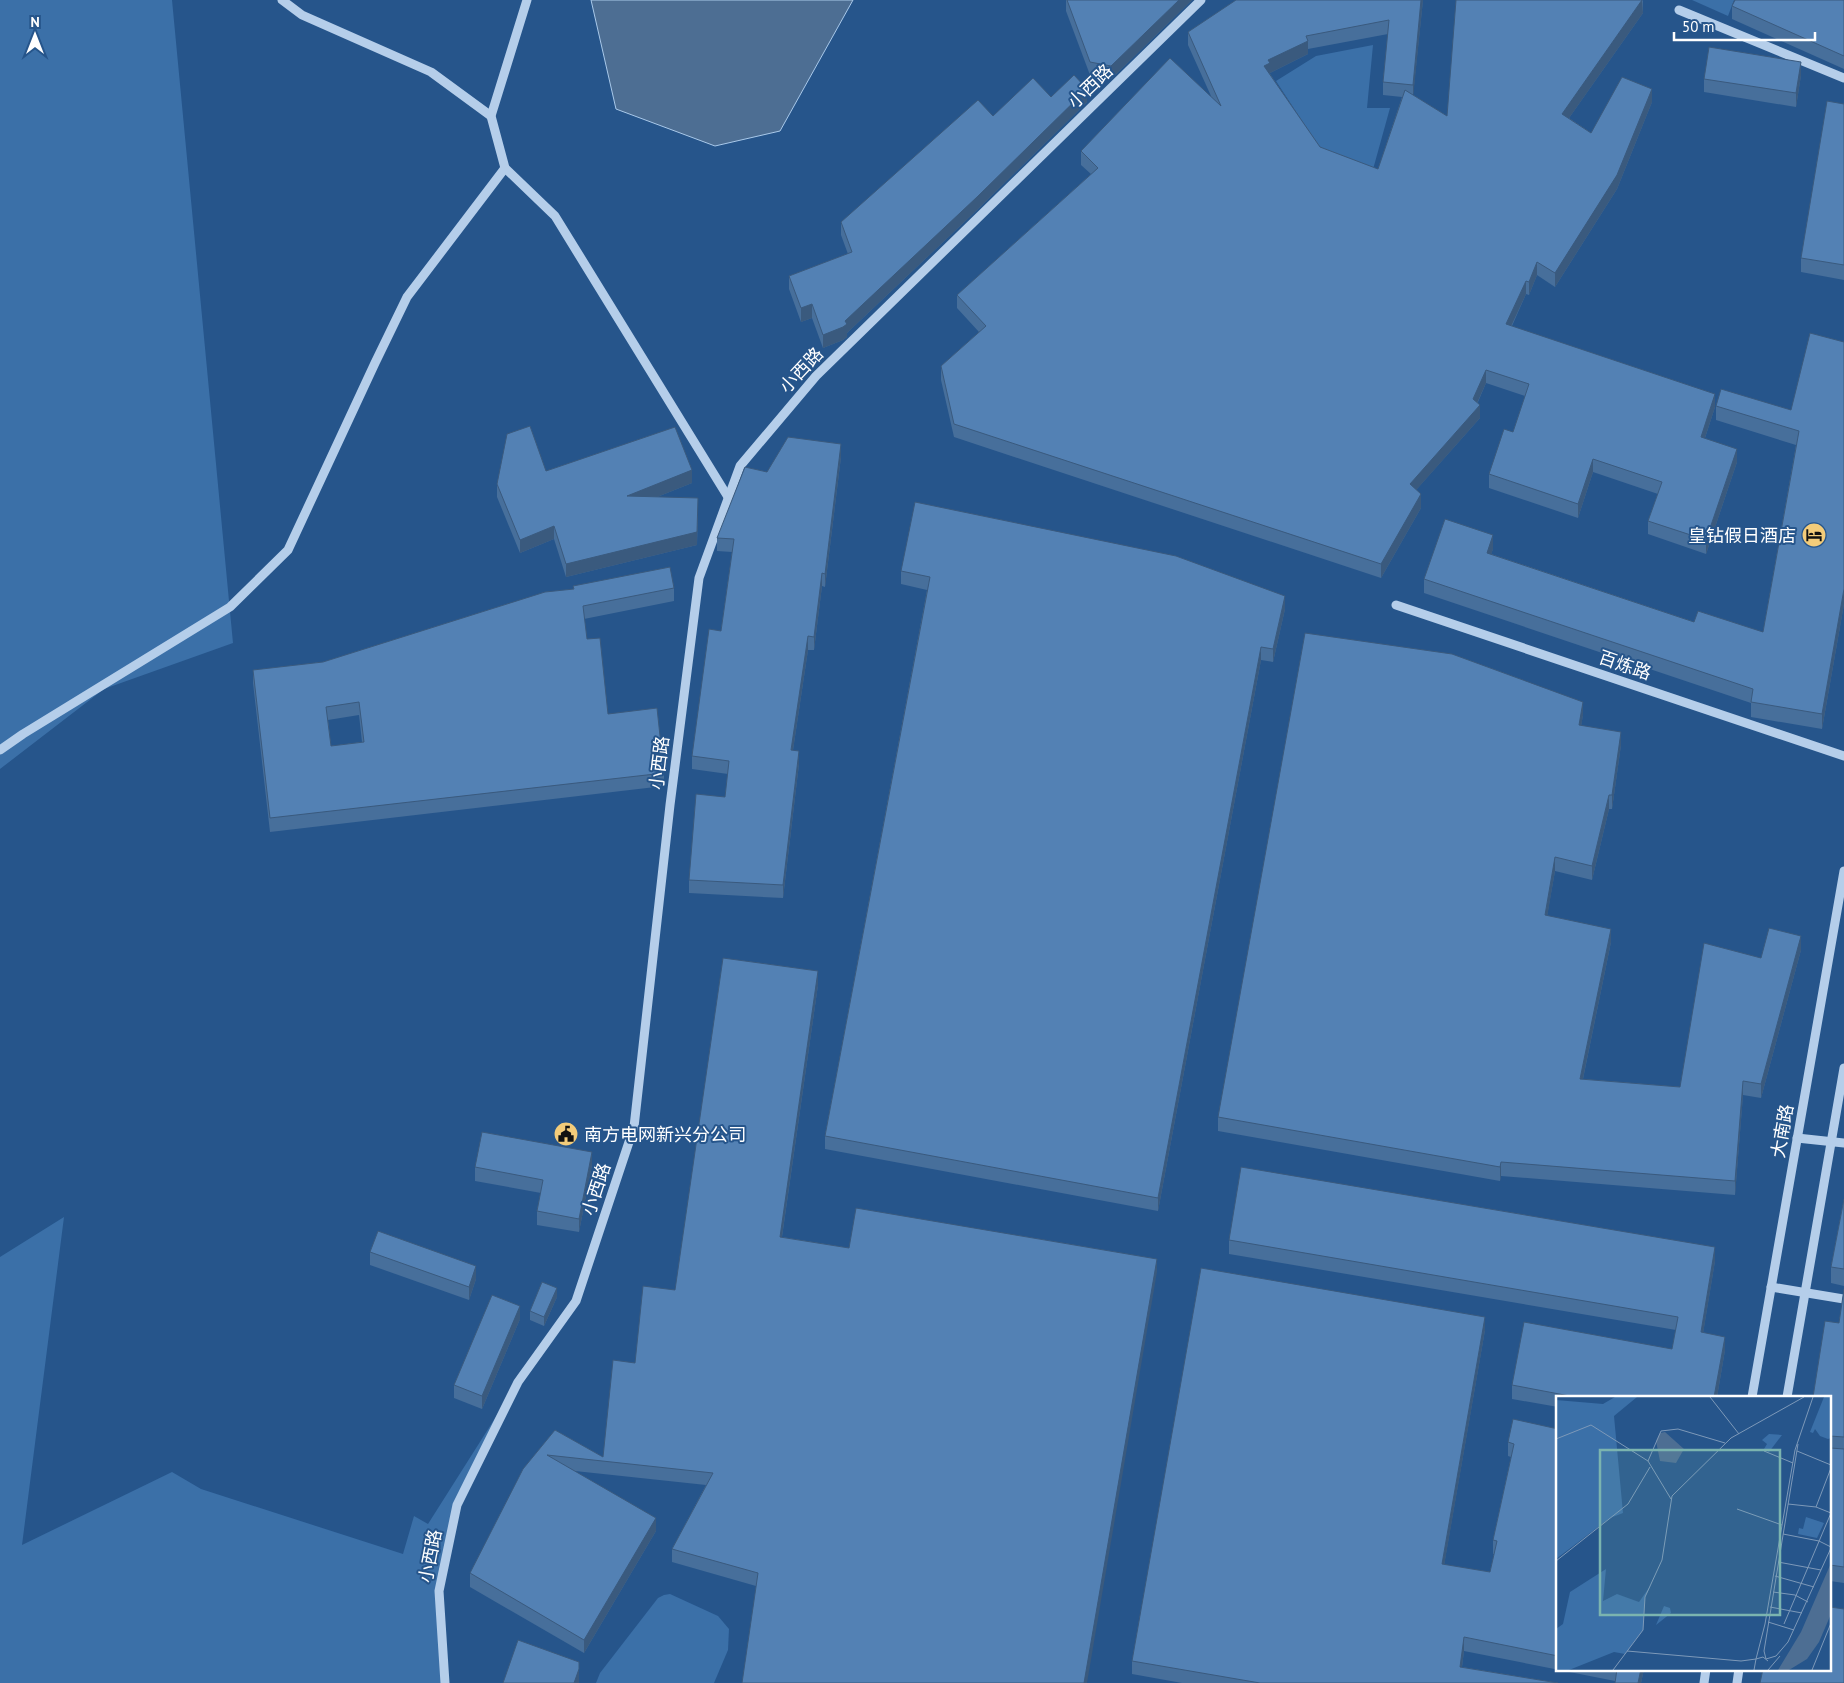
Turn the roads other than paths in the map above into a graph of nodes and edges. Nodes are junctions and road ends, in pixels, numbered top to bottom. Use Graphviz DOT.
graph roads {
  1 [pos="282,0"];
  2 [pos="527,0"];
  3 [pos="1201,0"];
  4 [pos="1679,10"];
  5 [pos="1844,78"];
  6 [pos="491,116"];
  7 [pos="505,168"];
  8 [pos="728,497"];
  9 [pos="1396,605"];
  10 [pos="0,750"];
  11 [pos="1844,756"];
  12 [pos="1844,871"];
  13 [pos="1844,1068"];
  14 [pos="1797,1138"];
  15 [pos="1831,1142"];
  16 [pos="1844,1143"];
  17 [pos="1771,1287"];
  18 [pos="1805,1292"];
  19 [pos="1844,1299"];
  20 [pos="1752,1396"];
  21 [pos="1786,1396"];
  22 [pos="1706,1670"];
  23 [pos="1739,1670"];
  24 [pos="445,1683"];
  25 [pos="1704,1683"];
  26 [pos="1737,1683"];
  1 -- 6 [label="street"];
  2 -- 6 [label="street"];
  3 -- 8 [label="street, 小西路"];
  4 -- 5 [label="street"];
  6 -- 7 [label="street"];
  7 -- 8 [label="street"];
  7 -- 10 [label="street"];
  8 -- 24 [label="street, 小西路"];
  9 -- 11 [label="street, 百炼路"];
  12 -- 14 [label="street, 大南路"];
  13 -- 15 [label="street"];
  14 -- 15 [label="street"];
  14 -- 17 [label="street, 大南路"];
  15 -- 16 [label="street"];
  15 -- 18 [label="street"];
  17 -- 18 [label="street"];
  17 -- 20 [label="street, 大南路"];
  18 -- 19 [label="street"];
  18 -- 21 [label="street"];
  22 -- 25 [label="street"];
  23 -- 26 [label="street"];
}
